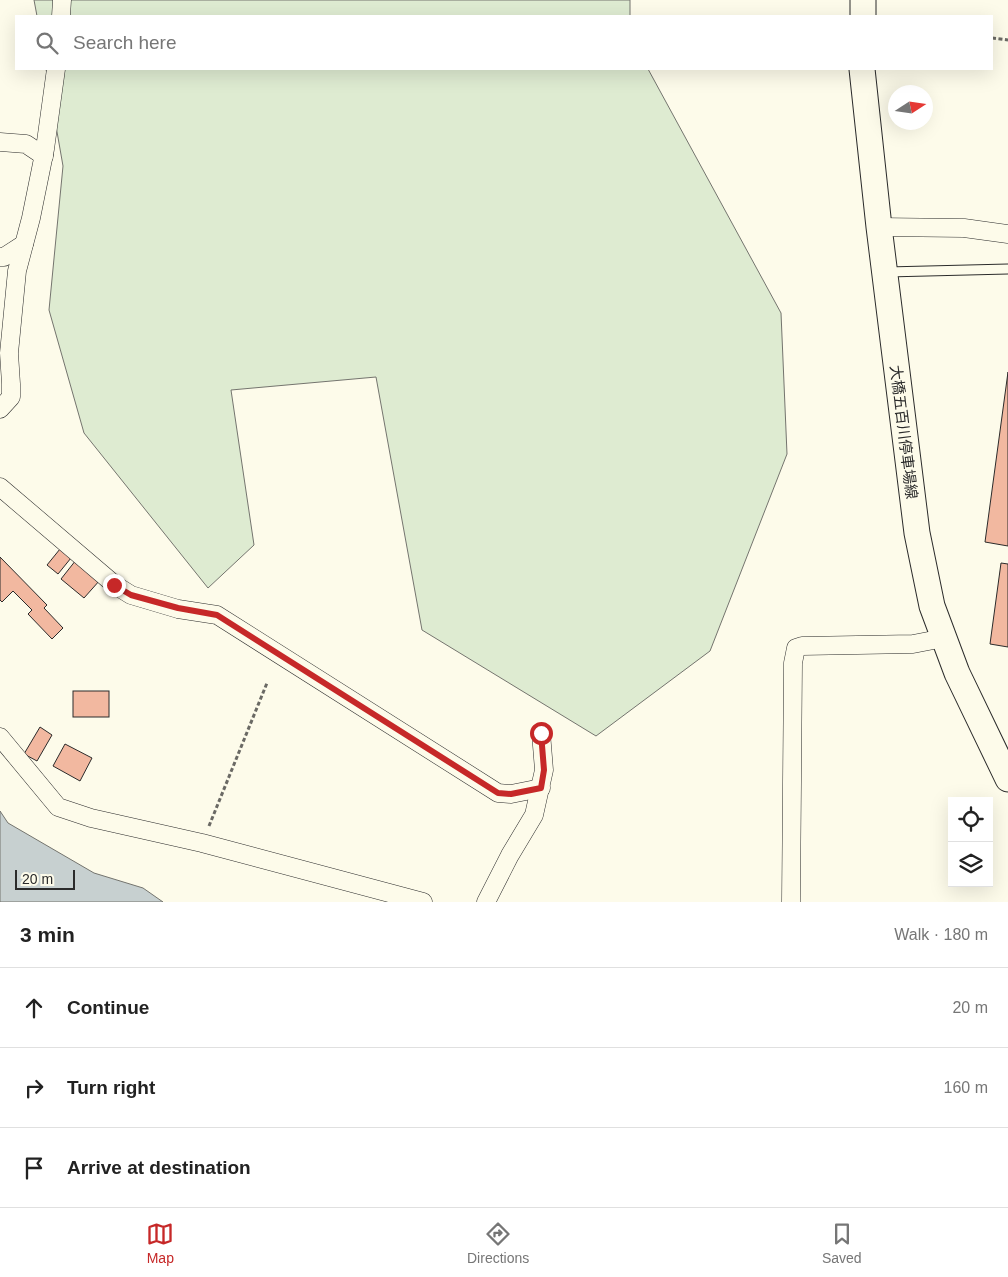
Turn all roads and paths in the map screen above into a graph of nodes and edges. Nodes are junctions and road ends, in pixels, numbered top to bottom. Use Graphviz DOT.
graph roads {
  1 [pos="62,0"];
  2 [pos="863,0"];
  3 [pos="60,15"];
  4 [pos="862,15"];
  5 [pos="993,38"];
  6 [pos="1008,40"];
  7 [pos="56,70"];
  8 [pos="862,70"];
  9 [pos="0,142"];
  10 [pos="44,156"];
  11 [pos="879,227"];
  12 [pos="1008,234"];
  13 [pos="24,244"];
  14 [pos="0,257"];
  15 [pos="1008,269"];
  16 [pos="884,272"];
  17 [pos="0,409"];
  18 [pos="0,488"];
  19 [pos="944,638"];
  20 [pos="267,683"];
  21 [pos="541,733"];
  22 [pos="0,736"];
  23 [pos="1008,779"];
  24 [pos="541,788"];
  25 [pos="202,843"];
  26 [pos="423,902"];
  27 [pos="486,902"];
  28 [pos="791,902"];
  1 -- 3 [label="street"];
  2 -- 4 [label="main road"];
  5 -- 6 [label="path"];
  7 -- 10 [label="street"];
  8 -- 11 [label="main road, 大橋五百川停車場線"];
  9 -- 10 [label="street"];
  10 -- 13 [label="street"];
  11 -- 12 [label="street"];
  11 -- 16 [label="main road, 大橋五百川停車場線"];
  13 -- 14 [label="street"];
  13 -- 17 [label="street"];
  15 -- 16 [label="lane"];
  16 -- 19 [label="main road, 大橋五百川停車場線"];
  18 -- 24 [label="street"];
  19 -- 23 [label="main road, 大橋五百川停車場線"];
  19 -- 28 [label="street"];
  20 -- 25 [label="path"];
  21 -- 24 [label="street"];
  22 -- 25 [label="street"];
  24 -- 27 [label="street"];
  25 -- 26 [label="street"];
}
